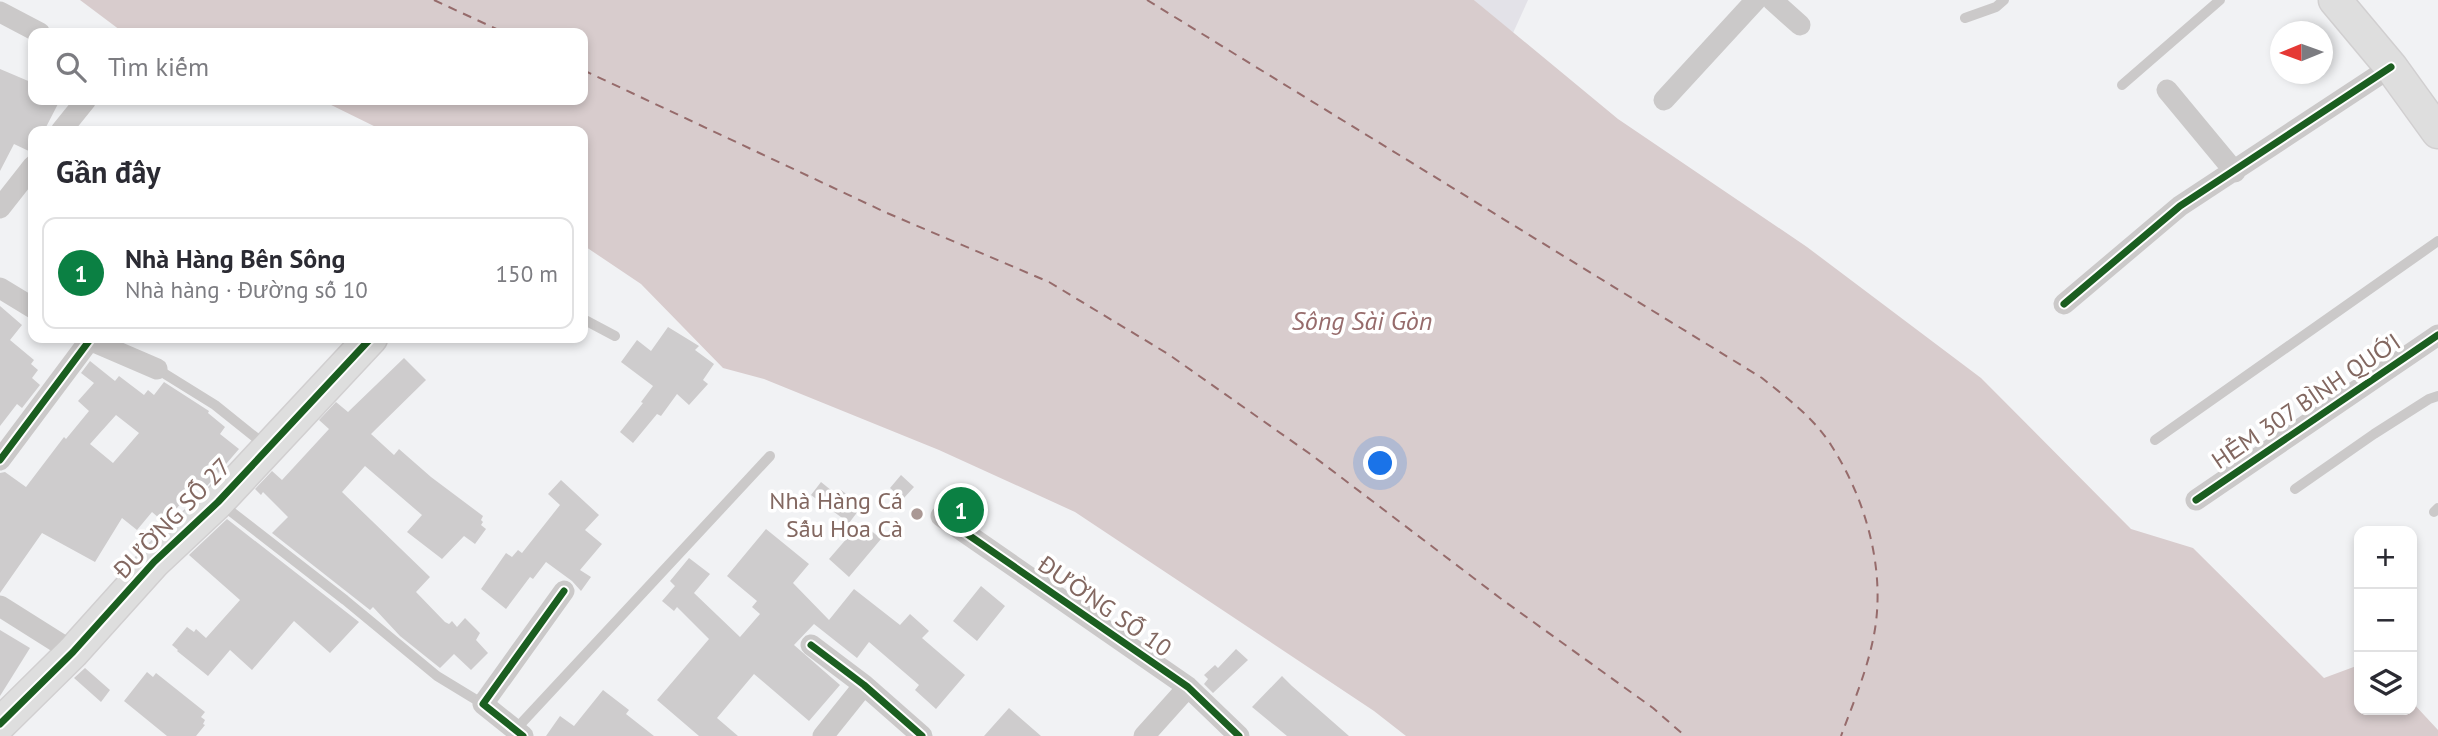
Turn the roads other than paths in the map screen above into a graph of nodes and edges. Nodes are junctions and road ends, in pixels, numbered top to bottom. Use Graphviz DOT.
graph roads {
  1 [pos="1756,0"];
  2 [pos="1772,0"];
  3 [pos="2004,0"];
  4 [pos="2220,0"];
  5 [pos="2335,0"];
  6 [pos="0,12"];
  7 [pos="1965,18"];
  8 [pos="1800,25"];
  9 [pos="30,28"];
  10 [pos="2390,67"];
  11 [pos="2122,85"];
  12 [pos="2167,90"];
  13 [pos="1664,100"];
  14 [pos="82,105"];
  15 [pos="65,126"];
  16 [pos="2438,132"];
  17 [pos="28,172"];
  18 [pos="2235,172"];
  19 [pos="0,208"];
  20 [pos="2438,241"];
  21 [pos="0,288"];
  22 [pos="2064,304"];
  23 [pos="28,305"];
  24 [pos="588,322"];
  25 [pos="2438,335"];
  26 [pos="615,336"];
  27 [pos="84,343"];
  28 [pos="96,343"];
  29 [pos="365,343"];
  30 [pos="157,369"];
  31 [pos="2438,396"];
  32 [pos="2155,440"];
  33 [pos="267,447"];
  34 [pos="770,456"];
  35 [pos="0,460"];
  36 [pos="2295,489"];
  37 [pos="2196,500"];
  38 [pos="218,502"];
  39 [pos="941,516"];
  40 [pos="564,591"];
  41 [pos="0,606"];
  42 [pos="811,645"];
  43 [pos="73,652"];
  44 [pos="864,685"];
  45 [pos="1188,687"];
  46 [pos="483,704"];
  47 [pos="0,724"];
  48 [pos="513,728"];
  49 [pos="487,736"];
  50 [pos="823,736"];
  51 [pos="922,736"];
  52 [pos="1144,736"];
  53 [pos="1239,736"];
  1 -- 13 [label="street"];
  2 -- 8 [label="street"];
  3 -- 7 [label="lane"];
  4 -- 11 [label="lane"];
  5 -- 10 [label="street"];
  6 -- 9 [label="street"];
  10 -- 16 [label="street"];
  10 -- 18 [label="street"];
  12 -- 18 [label="street"];
  14 -- 15 [label="street"];
  17 -- 19 [label="street"];
  18 -- 22 [label="street"];
  20 -- 32 [label="lane"];
  21 -- 23 [label="street"];
  24 -- 26 [label="lane"];
  25 -- 37 [label="street, HẺM 307 BÌNH QUỚI"];
  27 -- 35 [label="street"];
  28 -- 30 [label="street"];
  29 -- 33 [label="street, ĐƯỜNG SỐ 27"];
  30 -- 33 [label="lane"];
  31 -- 36 [label="lane"];
  33 -- 38 [label="street, ĐƯỜNG SỐ 27"];
  34 -- 48 [label="lane"];
  38 -- 43 [label="street, ĐƯỜNG SỐ 27"];
  38 -- 46 [label="lane"];
  39 -- 45 [label="street, ĐƯỜNG SỐ 10"];
  40 -- 46 [label="street"];
  41 -- 43 [label="street"];
  42 -- 44 [label="street"];
  43 -- 47 [label="street, ĐƯỜNG SỐ 27"];
  44 -- 50 [label="street"];
  44 -- 51 [label="street"];
  45 -- 52 [label="street"];
  45 -- 53 [label="street, ĐƯỜNG SỐ 10"];
  46 -- 48 [label="street"];
  48 -- 49 [label="street"];
}
